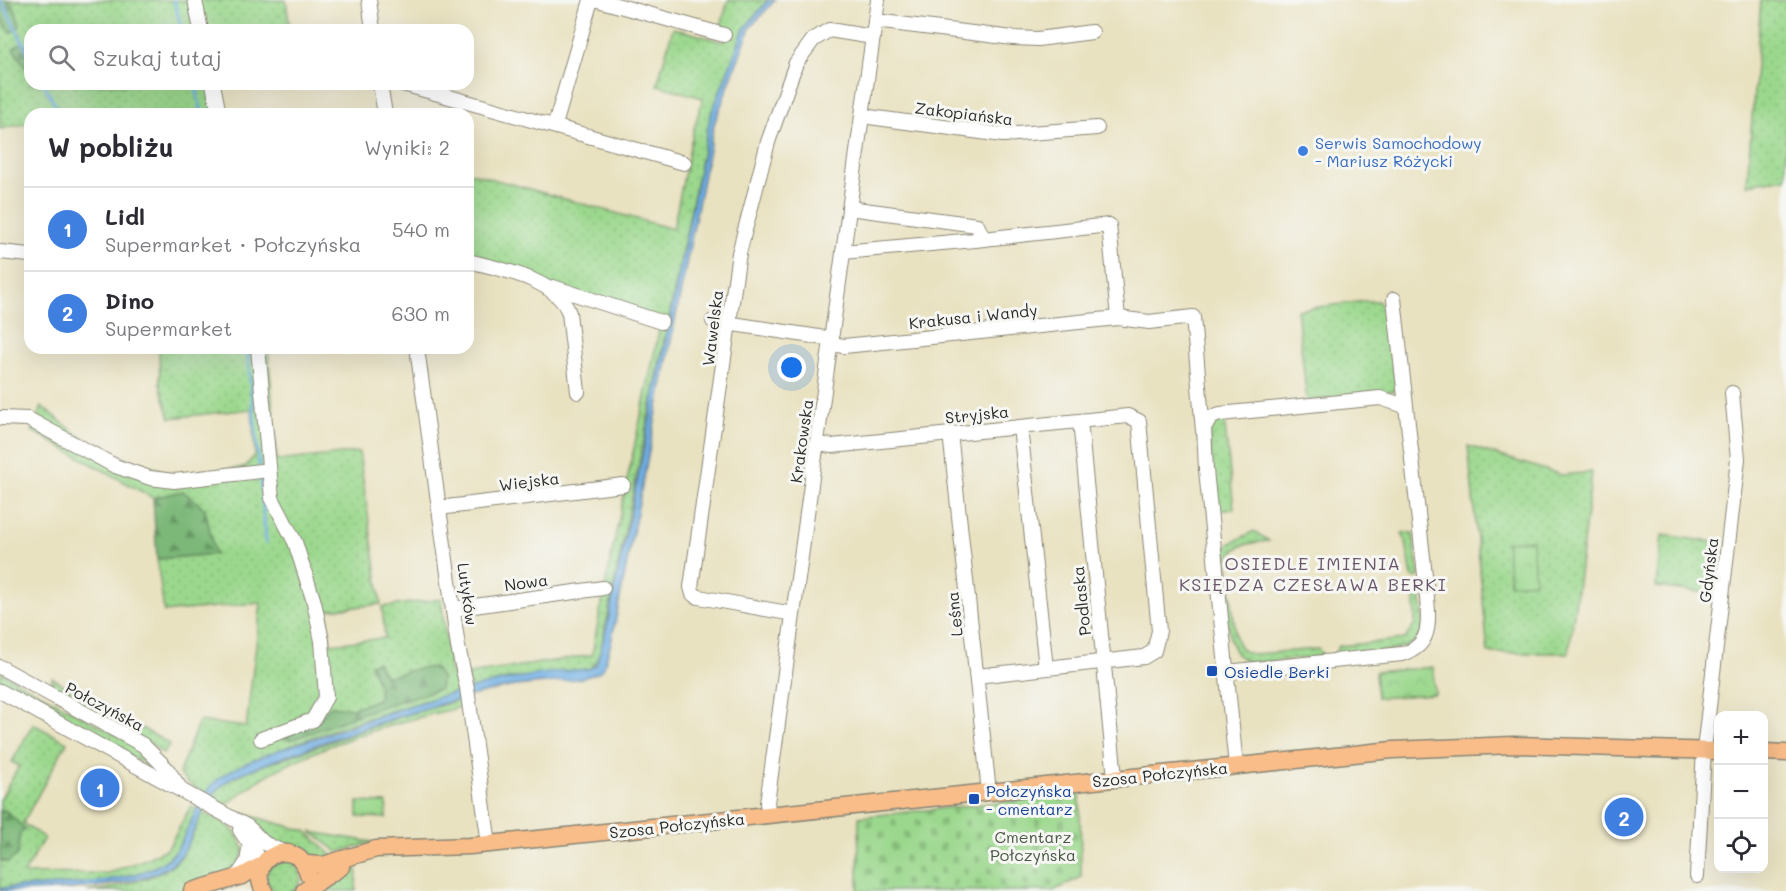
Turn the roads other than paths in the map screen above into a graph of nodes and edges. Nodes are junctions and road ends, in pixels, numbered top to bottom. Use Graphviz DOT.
graph roads {
  1 [pos="195,0"];
  2 [pos="369,0"];
  3 [pos="591,0"];
  4 [pos="598,0"];
  5 [pos="878,0"];
  6 [pos="875,21"];
  7 [pos="200,24"];
  8 [pos="372,24"];
  9 [pos="1092,32"];
  10 [pos="724,35"];
  11 [pos="873,37"];
  12 [pos="214,90"];
  13 [pos="381,90"];
  14 [pos="426,90"];
  15 [pos="218,108"];
  16 [pos="384,108"];
  17 [pos="862,116"];
  18 [pos="555,125"];
  19 [pos="1097,128"];
  20 [pos="684,163"];
  21 [pos="849,208"];
  22 [pos="975,240"];
  23 [pos="0,252"];
  24 [pos="843,252"];
  25 [pos="24,254"];
  26 [pos="474,263"];
  27 [pos="546,285"];
  28 [pos="1394,299"];
  29 [pos="1118,318"];
  30 [pos="713,321"];
  31 [pos="662,322"];
  32 [pos="729,324"];
  33 [pos="831,341"];
  34 [pos="258,354"];
  35 [pos="418,354"];
  36 [pos="578,392"];
  37 [pos="1732,393"];
  38 [pos="1405,406"];
  39 [pos="0,418"];
  40 [pos="1080,421"];
  41 [pos="1020,427"];
  42 [pos="950,433"];
  43 [pos="1203,433"];
  44 [pos="817,444"];
  45 [pos="262,470"];
  46 [pos="624,485"];
  47 [pos="439,508"];
  48 [pos="603,588"];
  49 [pos="453,609"];
  50 [pos="793,614"];
  51 [pos="1104,663"];
  52 [pos="0,667"];
  53 [pos="1046,668"];
  54 [pos="1227,672"];
  55 [pos="977,676"];
  56 [pos="0,691"];
  57 [pos="261,739"];
  58 [pos="1711,751"];
  59 [pos="1768,752"];
  60 [pos="1786,753"];
  61 [pos="1236,766"];
  62 [pos="1115,778"];
  63 [pos="180,790"];
  64 [pos="989,792"];
  65 [pos="769,815"];
  66 [pos="234,820"];
  67 [pos="250,843"];
  68 [pos="489,844"];
  69 [pos="424,849"];
  70 [pos="283,852"];
  71 [pos="263,864"];
  72 [pos="304,864"];
  73 [pos="1697,876"];
  74 [pos="237,877"];
  75 [pos="263,890"];
  76 [pos="192,891"];
  77 [pos="224,891"];
  78 [pos="304,891"];
  1 -- 7 [label="street"];
  2 -- 8 [label="street"];
  3 -- 18 [label="street"];
  4 -- 10 [label="street"];
  5 -- 6 [label="street, Krakowska"];
  6 -- 9 [label="street"];
  6 -- 11 [label="street, Krakowska"];
  11 -- 17 [label="street, Krakowska"];
  11 -- 32 [label="street, Wawelska"];
  12 -- 15 [label="street"];
  13 -- 16 [label="street"];
  14 -- 18 [label="street"];
  17 -- 19 [label="street, Zakopiańska"];
  17 -- 21 [label="street, Krakowska"];
  18 -- 20 [label="street"];
  21 -- 22 [label="street"];
  21 -- 24 [label="street, Krakowska"];
  22 -- 24 [label="street"];
  22 -- 29 [label="street"];
  23 -- 25 [label="street"];
  24 -- 33 [label="street, Krakowska"];
  26 -- 27 [label="street"];
  27 -- 31 [label="street"];
  27 -- 36 [label="street"];
  28 -- 38 [label="street"];
  29 -- 33 [label="street, Krakusa i Wandy"];
  29 -- 43 [label="street, Krakusa i Wandy"];
  30 -- 32 [label="street, Krakusa i Wandy"];
  32 -- 33 [label="street, Krakusa i Wandy"];
  32 -- 50 [label="street, Wawelska"];
  33 -- 44 [label="street, Krakowska"];
  34 -- 45 [label="street"];
  35 -- 47 [label="street, Lutyków"];
  37 -- 58 [label="street, Gdyńska"];
  38 -- 43 [label="street"];
  38 -- 54 [label="street"];
  39 -- 45 [label="street"];
  40 -- 41 [label="street, Stryjska"];
  40 -- 51 [label="street, Podlaska"];
  40 -- 51 [label="street, Stryjska"];
  41 -- 42 [label="street, Stryjska"];
  41 -- 53 [label="street"];
  42 -- 44 [label="street, Stryjska"];
  42 -- 55 [label="street, Leśna"];
  43 -- 54 [label="street"];
  44 -- 50 [label="street, Krakowska"];
  45 -- 57 [label="street"];
  46 -- 47 [label="street, Wiejska"];
  47 -- 49 [label="street, Lutyków"];
  48 -- 49 [label="street, Nowa"];
  49 -- 68 [label="street, Lutyków"];
  50 -- 65 [label="street, Krakowska"];
  51 -- 53 [label="street"];
  51 -- 62 [label="street, Podlaska"];
  52 -- 63 [label="street, Połczyńska"];
  53 -- 55 [label="street"];
  54 -- 61 [label="street"];
  55 -- 64 [label="street, Leśna"];
  56 -- 63 [label="street, Połczyńska"];
  58 -- 61 [label="main road, Szosa Połczyńska"];
  58 -- 73 [label="street, Gdyńska"];
  59 -- 60 [label="main road"];
  61 -- 62 [label="main road, Szosa Połczyńska"];
  62 -- 64 [label="main road, Szosa Połczyńska"];
  63 -- 66 [label="street, Połczyńska"];
  64 -- 65 [label="main road, Szosa Połczyńska"];
  65 -- 68 [label="main road, Szosa Połczyńska"];
  66 -- 67 [label="street, Połczyńska"];
  66 -- 70 [label="street, Połczyńska"];
  67 -- 71 [label="street, Połczyńska"];
  67 -- 74 [label="street"];
  68 -- 69 [label="main road, Szosa Połczyńska"];
  69 -- 72 [label="main road, Szosa Połczyńska"];
  69 -- 78 [label="main road, Szosa Połczyńska"];
  70 -- 71 [label="main road"];
  70 -- 72 [label="main road"];
  71 -- 74 [label="main road"];
  71 -- 75 [label="main road"];
  72 -- 78 [label="main road"];
  74 -- 76 [label="main road"];
  75 -- 77 [label="main road"];
}
